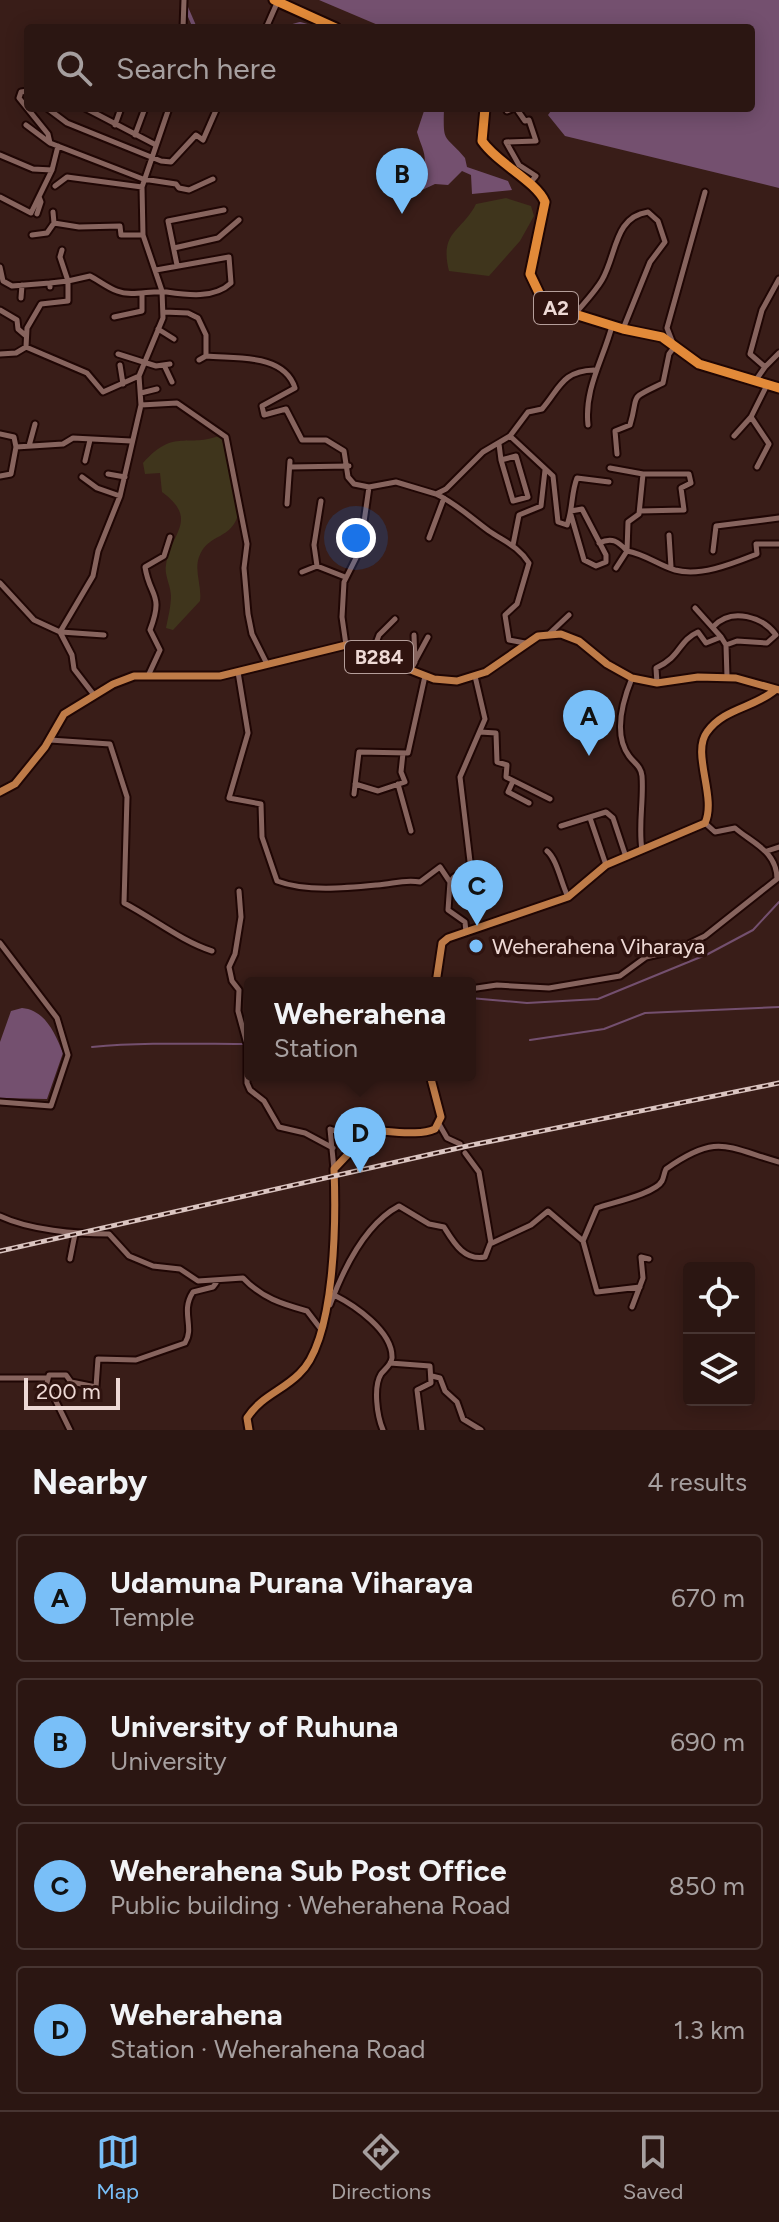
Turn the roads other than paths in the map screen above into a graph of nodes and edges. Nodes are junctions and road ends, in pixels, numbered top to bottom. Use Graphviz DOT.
graph roads {
  1 [pos="184,0"];
  2 [pos="276,1"];
  3 [pos="183,24"];
  4 [pos="267,24"];
  5 [pos="327,24"];
  6 [pos="30,112"];
  7 [pos="52,112"];
  8 [pos="90,112"];
  9 [pos="96,112"];
  10 [pos="120,112"];
  11 [pos="144,112"];
  12 [pos="168,112"];
  13 [pos="215,112"];
  14 [pos="485,112"];
  15 [pos="518,112"];
  16 [pos="95,116"];
  17 [pos="26,125"];
  18 [pos="115,125"];
  19 [pos="135,135"];
  20 [pos="50,143"];
  21 [pos="156,145"];
  22 [pos="58,146"];
  23 [pos="0,155"];
  24 [pos="150,156"];
  25 [pos="52,170"];
  26 [pos="213,179"];
  27 [pos="142,182"];
  28 [pos="530,184"];
  29 [pos="55,186"];
  30 [pos="150,187"];
  31 [pos="705,192"];
  32 [pos="38,196"];
  33 [pos="0,197"];
  34 [pos="224,210"];
  35 [pos="53,212"];
  36 [pos="37,214"];
  37 [pos="239,220"];
  38 [pos="54,223"];
  39 [pos="32,235"];
  40 [pos="143,235"];
  41 [pos="174,248"];
  42 [pos="62,250"];
  43 [pos="177,265"];
  44 [pos="0,267"];
  45 [pos="156,270"];
  46 [pos="779,279"];
  47 [pos="68,281"];
  48 [pos="22,285"];
  49 [pos="162,291"];
  50 [pos="142,294"];
  51 [pos="771,294"];
  52 [pos="21,298"];
  53 [pos="779,298"];
  54 [pos="0,310"];
  55 [pos="164,312"];
  56 [pos="574,315"];
  57 [pos="114,317"];
  58 [pos="612,326"];
  59 [pos="667,328"];
  60 [pos="158,329"];
  61 [pos="623,329"];
  62 [pos="656,335"];
  63 [pos="26,336"];
  64 [pos="174,339"];
  65 [pos="674,343"];
  66 [pos="26,347"];
  67 [pos="779,353"];
  68 [pos="0,354"];
  69 [pos="118,354"];
  70 [pos="206,356"];
  71 [pos="199,360"];
  72 [pos="143,363"];
  73 [pos="120,365"];
  74 [pos="764,368"];
  75 [pos="594,370"];
  76 [pos="139,376"];
  77 [pos="756,380"];
  78 [pos="172,382"];
  79 [pos="123,384"];
  80 [pos="768,384"];
  81 [pos="779,388"];
  82 [pos="157,389"];
  83 [pos="141,393"];
  84 [pos="141,405"];
  85 [pos="751,417"];
  86 [pos="35,424"];
  87 [pos="588,425"];
  88 [pos="0,434"];
  89 [pos="510,436"];
  90 [pos="734,436"];
  91 [pos="90,440"];
  92 [pos="131,441"];
  93 [pos="499,444"];
  94 [pos="29,446"];
  95 [pos="16,447"];
  96 [pos="617,454"];
  97 [pos="501,460"];
  98 [pos="85,461"];
  99 [pos="349,466"];
  100 [pos="757,467"];
  101 [pos="610,468"];
  102 [pos="545,470"];
  103 [pos="108,474"];
  104 [pos="643,474"];
  105 [pos="0,476"];
  106 [pos="82,477"];
  107 [pos="125,477"];
  108 [pos="609,482"];
  109 [pos="369,487"];
  110 [pos="436,494"];
  111 [pos="120,496"];
  112 [pos="444,498"];
  113 [pos="321,501"];
  114 [pos="287,504"];
  115 [pos="640,511"];
  116 [pos="571,513"];
  117 [pos="779,518"];
  118 [pos="669,535"];
  119 [pos="170,537"];
  120 [pos="429,538"];
  121 [pos="599,543"];
  122 [pos="779,544"];
  123 [pos="513,545"];
  124 [pos="627,551"];
  125 [pos="713,551"];
  126 [pos="317,566"];
  127 [pos="671,567"];
  128 [pos="616,568"];
  129 [pos="302,572"];
  130 [pos="345,577"];
  131 [pos="0,583"];
  132 [pos="695,608"];
  133 [pos="569,615"];
  134 [pos="395,619"];
  135 [pos="714,626"];
  136 [pos="60,632"];
  137 [pos="550,633"];
  138 [pos="104,635"];
  139 [pos="414,635"];
  140 [pos="428,637"];
  141 [pos="721,637"];
  142 [pos="525,643"];
  143 [pos="346,645"];
  144 [pos="726,645"];
  145 [pos="372,654"];
  146 [pos="266,662"];
  147 [pos="413,666"];
  148 [pos="238,672"];
  149 [pos="425,675"];
  150 [pos="148,676"];
  151 [pos="475,676"];
  152 [pos="727,677"];
  153 [pos="632,678"];
  154 [pos="657,683"];
  155 [pos="777,690"];
  156 [pos="94,695"];
  157 [pos="480,732"];
  158 [pos="50,740"];
  159 [pos="403,753"];
  160 [pos="513,781"];
  161 [pos="355,784"];
  162 [pos="398,784"];
  163 [pos="0,792"];
  164 [pos="354,794"];
  165 [pos="550,799"];
  166 [pos="529,803"];
  167 [pos="590,818"];
  168 [pos="705,823"];
  169 [pos="561,826"];
  170 [pos="411,831"];
  171 [pos="779,847"];
  172 [pos="642,850"];
  173 [pos="547,851"];
  174 [pos="767,851"];
  175 [pos="626,857"];
  176 [pos="606,865"];
  177 [pos="450,882"];
  178 [pos="239,891"];
  179 [pos="568,897"];
  180 [pos="466,932"];
  181 [pos="0,943"];
  182 [pos="212,951"];
  183 [pos="437,977"];
  184 [pos="476,988"];
  185 [pos="244,1033"];
  186 [pos="247,1081"];
  187 [pos="432,1081"];
  188 [pos="0,1102"];
  189 [pos="439,1124"];
  190 [pos="360,1140"];
  191 [pos="460,1144"];
  192 [pos="333,1148"];
  193 [pos="465,1153"];
  194 [pos="779,1162"];
  195 [pos="334,1169"];
  196 [pos="0,1216"];
  197 [pos="75,1234"];
  198 [pos="583,1241"];
  199 [pos="490,1244"];
  200 [pos="70,1259"];
  201 [pos="649,1259"];
  202 [pos="217,1282"];
  203 [pos="640,1287"];
  204 [pos="334,1295"];
  205 [pos="632,1307"];
  206 [pos="322,1329"];
  207 [pos="390,1363"];
  208 [pos="432,1376"];
  209 [pos="0,1378"];
  210 [pos="47,1378"];
  211 [pos="70,1430"];
  212 [pos="249,1430"];
  213 [pos="383,1430"];
  214 [pos="422,1430"];
  215 [pos="481,1430"];
  1 -- 3 [label="street"];
  2 -- 4 [label="street"];
  2 -- 5 [label="highway"];
  6 -- 20 [label="street"];
  7 -- 24 [label="street"];
  8 -- 16 [label="street"];
  9 -- 16 [label="street"];
  10 -- 18 [label="street"];
  11 -- 19 [label="street"];
  12 -- 21 [label="street"];
  13 -- 24 [label="street"];
  14 -- 28 [label="highway"];
  15 -- 28 [label="street"];
  16 -- 18 [label="street"];
  17 -- 20 [label="street"];
  18 -- 19 [label="street"];
  19 -- 21 [label="street"];
  20 -- 22 [label="street"];
  21 -- 24 [label="street"];
  22 -- 25 [label="street"];
  22 -- 27 [label="street"];
  23 -- 25 [label="street"];
  24 -- 27 [label="street"];
  25 -- 32 [label="street"];
  26 -- 27 [label="street"];
  27 -- 29 [label="street"];
  27 -- 30 [label="street"];
  27 -- 40 [label="street"];
  28 -- 56 [label="highway, A2"];
  31 -- 59 [label="street"];
  32 -- 33 [label="street"];
  32 -- 36 [label="street"];
  34 -- 41 [label="street"];
  35 -- 38 [label="street"];
  37 -- 41 [label="street"];
  38 -- 39 [label="street"];
  38 -- 40 [label="street"];
  40 -- 45 [label="street"];
  41 -- 43 [label="street"];
  42 -- 47 [label="street"];
  43 -- 45 [label="street"];
  43 -- 49 [label="street"];
  44 -- 48 [label="street"];
  45 -- 49 [label="street"];
  46 -- 51 [label="street"];
  47 -- 48 [label="street"];
  47 -- 50 [label="street"];
  47 -- 63 [label="street"];
  48 -- 52 [label="street"];
  49 -- 50 [label="street"];
  49 -- 55 [label="street"];
  50 -- 57 [label="street"];
  51 -- 53 [label="street"];
  51 -- 74 [label="street"];
  54 -- 63 [label="street"];
  55 -- 60 [label="street"];
  55 -- 70 [label="street"];
  56 -- 58 [label="highway, A2"];
  56 -- 61 [label="street"];
  58 -- 61 [label="highway, A2"];
  58 -- 75 [label="street"];
  59 -- 62 [label="street"];
  59 -- 65 [label="street"];
  60 -- 64 [label="street"];
  60 -- 72 [label="street"];
  61 -- 62 [label="highway, A2"];
  62 -- 65 [label="highway, A2"];
  63 -- 66 [label="street"];
  65 -- 77 [label="highway, A2"];
  65 -- 96 [label="street"];
  66 -- 68 [label="street"];
  66 -- 79 [label="street"];
  67 -- 74 [label="street"];
  69 -- 72 [label="street"];
  70 -- 71 [label="street"];
  70 -- 99 [label="street"];
  72 -- 76 [label="street"];
  72 -- 78 [label="street"];
  73 -- 79 [label="street"];
  74 -- 77 [label="street"];
  75 -- 87 [label="street"];
  75 -- 89 [label="street"];
  76 -- 79 [label="street"];
  76 -- 83 [label="street"];
  77 -- 80 [label="highway, A2"];
  80 -- 81 [label="highway, A2"];
  80 -- 85 [label="street"];
  82 -- 83 [label="street"];
  83 -- 84 [label="street"];
  84 -- 92 [label="street"];
  84 -- 146 [label="street"];
  85 -- 90 [label="street"];
  85 -- 100 [label="street"];
  86 -- 94 [label="street"];
  88 -- 95 [label="street"];
  89 -- 93 [label="street"];
  89 -- 102 [label="street"];
  91 -- 92 [label="street"];
  91 -- 94 [label="street"];
  91 -- 98 [label="street"];
  92 -- 107 [label="street"];
  93 -- 97 [label="street"];
  93 -- 110 [label="street"];
  94 -- 95 [label="street"];
  95 -- 105 [label="street"];
  97 -- 97 [label="street"];
  99 -- 109 [label="street"];
  99 -- 114 [label="street"];
  101 -- 104 [label="street"];
  102 -- 116 [label="street"];
  102 -- 123 [label="street"];
  103 -- 107 [label="street"];
  104 -- 115 [label="street"];
  104 -- 115 [label="street"];
  106 -- 111 [label="street"];
  107 -- 111 [label="street"];
  108 -- 116 [label="street"];
  109 -- 110 [label="street"];
  109 -- 130 [label="street"];
  110 -- 112 [label="street"];
  111 -- 136 [label="street"];
  112 -- 120 [label="street"];
  112 -- 123 [label="street"];
  113 -- 126 [label="street"];
  115 -- 124 [label="street"];
  116 -- 121 [label="street"];
  116 -- 121 [label="street"];
  117 -- 125 [label="street"];
  118 -- 127 [label="street"];
  119 -- 150 [label="street"];
  121 -- 124 [label="street"];
  122 -- 127 [label="street"];
  123 -- 142 [label="street"];
  124 -- 127 [label="street"];
  124 -- 128 [label="street"];
  126 -- 129 [label="street"];
  126 -- 130 [label="street"];
  130 -- 143 [label="street"];
  131 -- 136 [label="street"];
  132 -- 135 [label="street"];
  133 -- 137 [label="street"];
  134 -- 145 [label="street"];
  135 -- 141 [label="street"];
  135 -- 144 [label="street"];
  136 -- 138 [label="street"];
  136 -- 156 [label="street"];
  137 -- 142 [label="main road, B284"];
  137 -- 153 [label="main road"];
  139 -- 147 [label="street"];
  140 -- 147 [label="street"];
  141 -- 144 [label="street"];
  141 -- 154 [label="street"];
  142 -- 151 [label="main road, B284"];
  143 -- 145 [label="main road, B284"];
  143 -- 146 [label="main road, B284"];
  144 -- 152 [label="street"];
  145 -- 147 [label="main road, B284"];
  146 -- 148 [label="main road, B284"];
  147 -- 149 [label="main road, B284"];
  148 -- 150 [label="main road, B284"];
  148 -- 177 [label="street"];
  149 -- 151 [label="main road, B284"];
  149 -- 159 [label="street"];
  150 -- 156 [label="main road, B284"];
  151 -- 157 [label="street"];
  152 -- 154 [label="main road"];
  152 -- 155 [label="main road"];
  153 -- 154 [label="main road"];
  153 -- 172 [label="street"];
  155 -- 168 [label="main road"];
  156 -- 158 [label="main road, B284"];
  157 -- 160 [label="street"];
  157 -- 177 [label="street"];
  158 -- 163 [label="main road, B284"];
  158 -- 182 [label="street"];
  159 -- 161 [label="street"];
  159 -- 162 [label="street"];
  160 -- 165 [label="street"];
  160 -- 166 [label="street"];
  161 -- 162 [label="street"];
  161 -- 164 [label="street"];
  162 -- 170 [label="street"];
  167 -- 169 [label="street"];
  167 -- 175 [label="street"];
  167 -- 176 [label="street"];
  168 -- 172 [label="main road"];
  168 -- 174 [label="street"];
  171 -- 174 [label="street"];
  172 -- 175 [label="main road"];
  173 -- 179 [label="street"];
  174 -- 184 [label="street"];
  175 -- 176 [label="main road"];
  176 -- 179 [label="main road"];
  177 -- 180 [label="street"];
  178 -- 185 [label="street"];
  179 -- 180 [label="main road"];
  180 -- 183 [label="main road"];
  181 -- 188 [label="street"];
  186 -- 192 [label="street"];
  187 -- 189 [label="main road"];
  189 -- 190 [label="main road"];
  189 -- 191 [label="street"];
  190 -- 192 [label="street"];
  190 -- 195 [label="main road"];
  192 -- 195 [label="street"];
  193 -- 199 [label="street"];
  194 -- 198 [label="street"];
  195 -- 206 [label="main road"];
  196 -- 197 [label="street"];
  197 -- 200 [label="street"];
  197 -- 202 [label="street"];
  198 -- 199 [label="street"];
  198 -- 203 [label="street"];
  199 -- 204 [label="street"];
  201 -- 203 [label="street"];
  202 -- 206 [label="street"];
  202 -- 210 [label="street"];
  203 -- 205 [label="street"];
  204 -- 206 [label="street"];
  204 -- 207 [label="street"];
  206 -- 212 [label="main road"];
  207 -- 208 [label="street"];
  207 -- 213 [label="street"];
  208 -- 214 [label="street"];
  208 -- 215 [label="street"];
  209 -- 210 [label="street"];
  210 -- 211 [label="street"];
}
